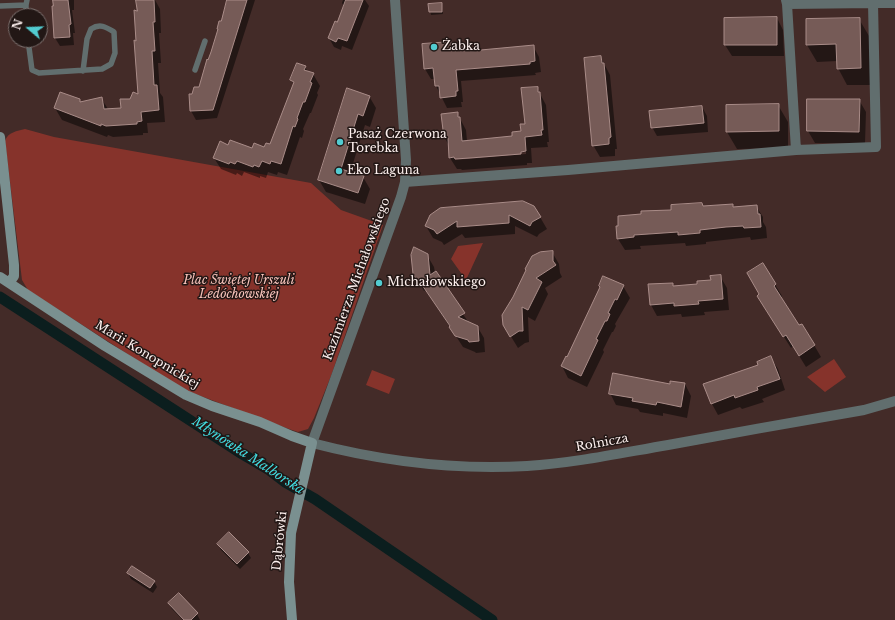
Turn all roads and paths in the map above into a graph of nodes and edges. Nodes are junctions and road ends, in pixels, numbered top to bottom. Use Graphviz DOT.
graph roads {
  1 [pos="395,0"];
  2 [pos="27,2"];
  3 [pos="786,2"];
  4 [pos="873,2"];
  5 [pos="895,3"];
  6 [pos="0,6"];
  7 [pos="205,41"];
  8 [pos="29,48"];
  9 [pos="195,70"];
  10 [pos="83,71"];
  11 [pos="0,137"];
  12 [pos="796,150"];
  13 [pos="405,182"];
  14 [pos="4,280"];
  15 [pos="895,401"];
  16 [pos="312,443"];
  17 [pos="292,620"];
  1 -- 13 [label="street, Kazimierza Michałowskiego"];
  2 -- 6 [label="lane"];
  3 -- 4 [label="street"];
  3 -- 12 [label="street"];
  4 -- 5 [label="street"];
  4 -- 12 [label="street"];
  7 -- 9 [label="lane"];
  8 -- 10 [label="lane"];
  10 -- 10 [label="lane"];
  11 -- 14 [label="street"];
  12 -- 13 [label="street"];
  13 -- 16 [label="street, Kazimierza Michałowskiego"];
  14 -- 16 [label="street, Marii Konopnickiej"];
  15 -- 16 [label="street, Rolnicza"];
  16 -- 17 [label="street, Dąbrówki"];
}
